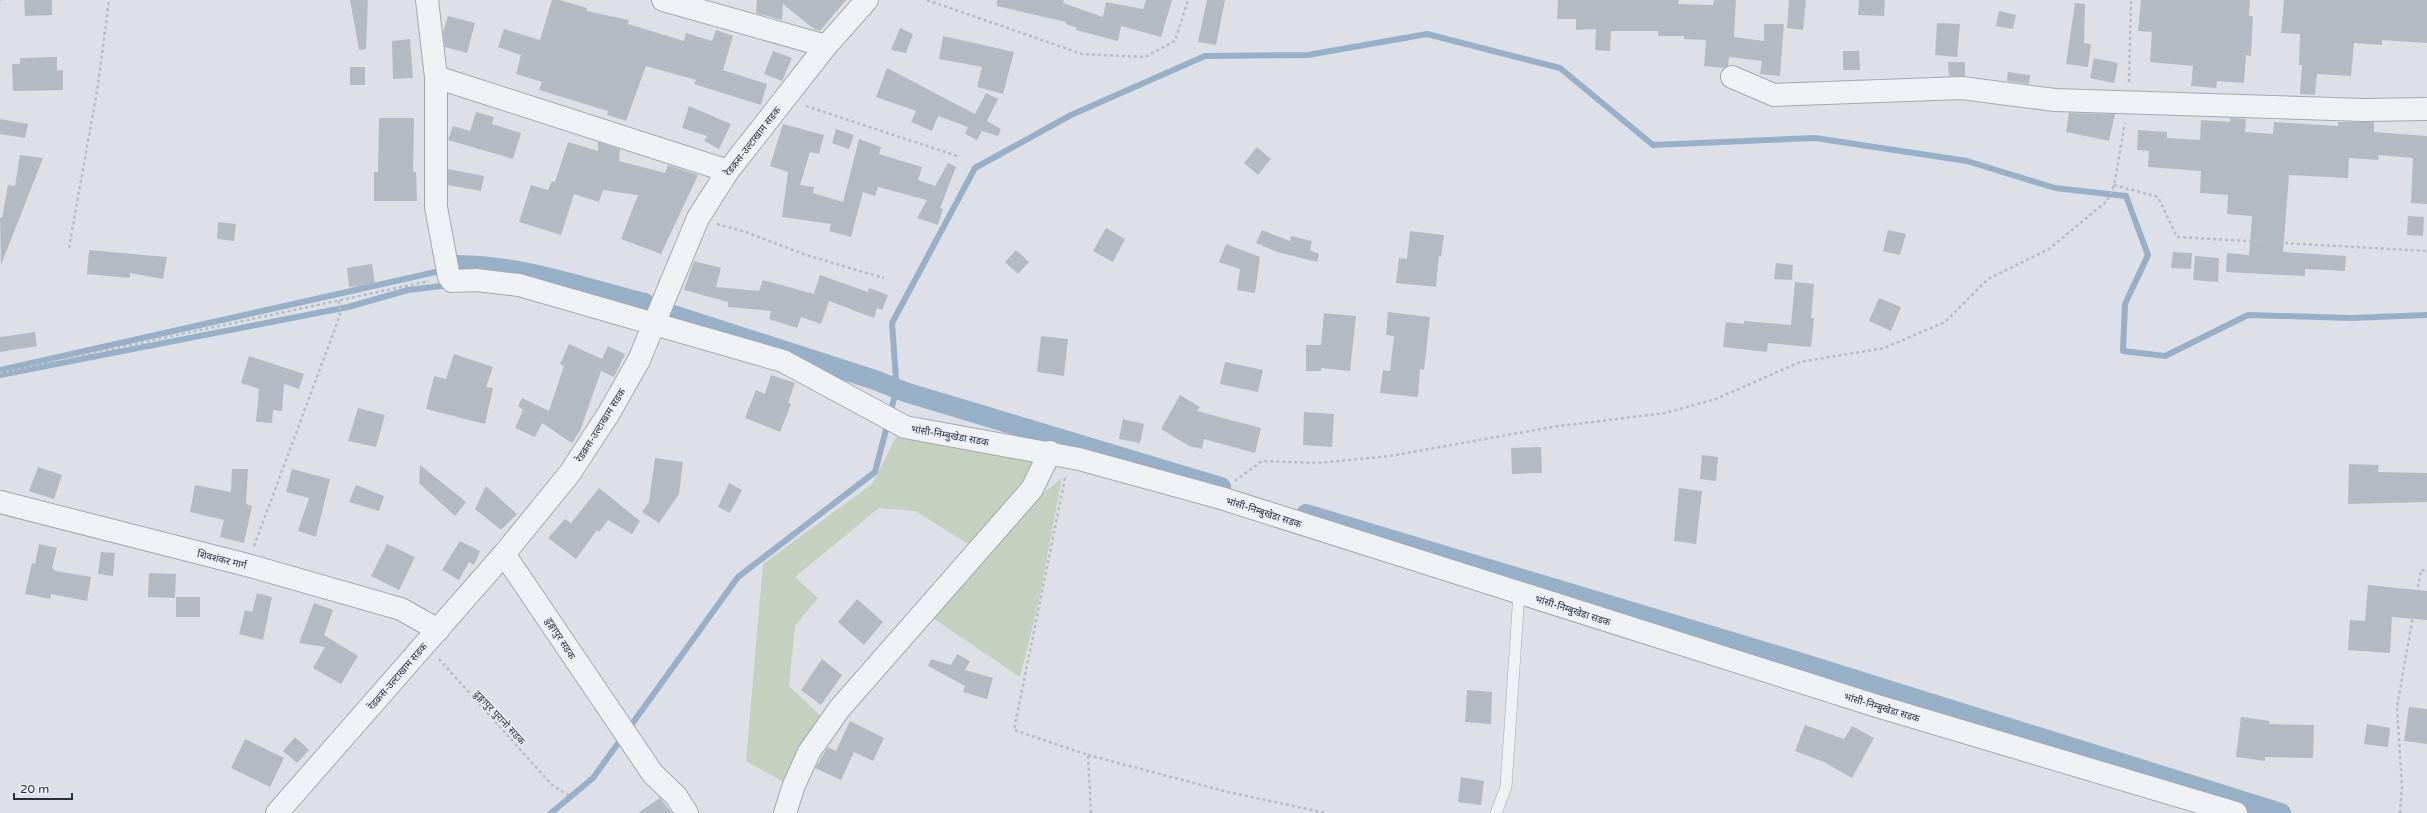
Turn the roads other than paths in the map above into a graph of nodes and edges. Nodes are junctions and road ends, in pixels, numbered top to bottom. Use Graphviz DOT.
graph roads {
  1 [pos="427,0"];
  2 [pos="663,0"];
  3 [pos="867,0"];
  4 [pos="826,46"];
  5 [pos="436,77"];
  6 [pos="1732,77"];
  7 [pos="2427,109"];
  8 [pos="728,171"];
  9 [pos="655,324"];
  10 [pos="1050,452"];
  11 [pos="0,502"];
  12 [pos="504,554"];
  13 [pos="1519,593"];
  14 [pos="432,637"];
  15 [pos="277,813"];
  16 [pos="687,813"];
  17 [pos="785,813"];
  18 [pos="1496,813"];
  19 [pos="2236,813"];
  1 -- 5 [label="street"];
  2 -- 4 [label="street"];
  3 -- 4 [label="street, रेडक्रस-उल्टाखाम सडक"];
  4 -- 8 [label="street, रेडक्रस-उल्टाखाम सडक"];
  5 -- 8 [label="street"];
  5 -- 9 [label="street"];
  6 -- 7 [label="street"];
  8 -- 9 [label="street, रेडक्रस-उल्टाखाम सडक"];
  9 -- 10 [label="street, भांसी-निम्बुखेडा सडक"];
  9 -- 12 [label="street, रेडक्रस-उल्टाखाम सडक"];
  10 -- 13 [label="street, भांसी-निम्बुखेडा सडक"];
  10 -- 17 [label="street"];
  11 -- 14 [label="street, शिवशंकर मार्ग"];
  12 -- 14 [label="street, रेडक्रस-उल्टाखाम सडक"];
  12 -- 16 [label="street, ढुङ्गापुर सडक"];
  13 -- 18 [label="lane"];
  13 -- 19 [label="street, भांसी-निम्बुखेडा सडक"];
  14 -- 15 [label="street, रेडक्रस-उल्टाखाम सडक"];
}
